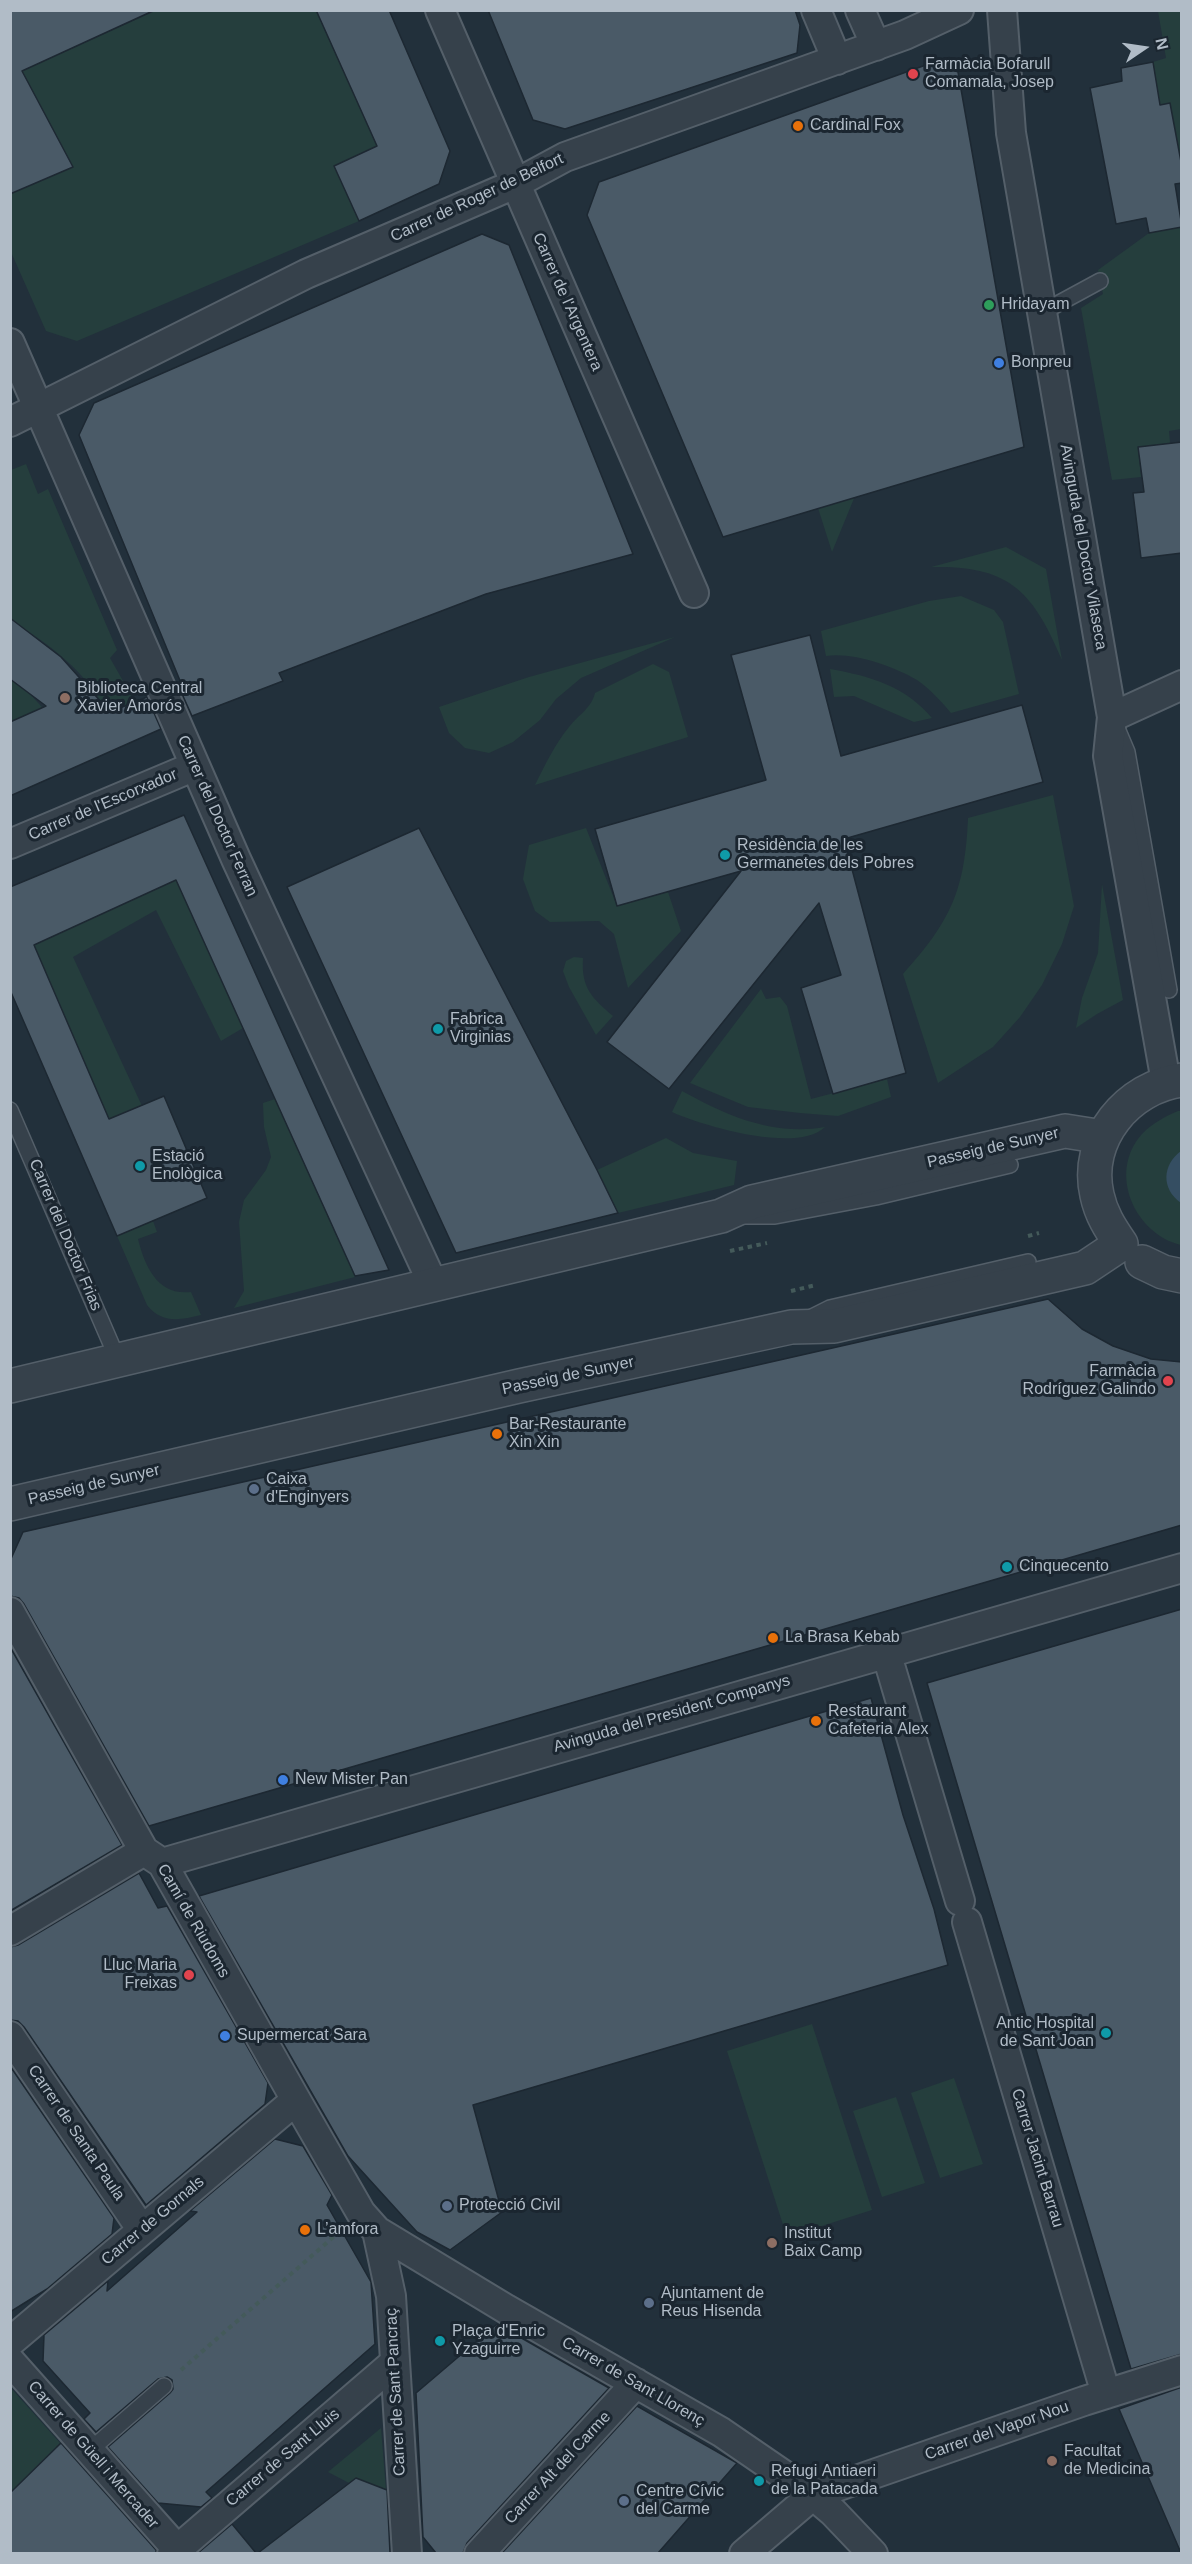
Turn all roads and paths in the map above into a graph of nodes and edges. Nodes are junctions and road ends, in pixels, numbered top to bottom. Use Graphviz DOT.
graph roads {
  1 [pos="440,10"];
  2 [pos="816,10"];
  3 [pos="860,10"];
  4 [pos="959,10"];
  5 [pos="1002,10"];
  6 [pos="876,46"];
  7 [pos="837,60"];
  8 [pos="515,184"];
  9 [pos="1100,281"];
  10 [pos="1041,313"];
  11 [pos="10,343"];
  12 [pos="39,409"];
  13 [pos="10,422"];
  14 [pos="694,593"];
  15 [pos="1182,685"];
  16 [pos="1112,717"];
  17 [pos="195,766"];
  18 [pos="10,844"];
  19 [pos="1169,990"];
  20 [pos="1174,1081"];
  21 [pos="10,1110"];
  22 [pos="1103,1137"];
  23 [pos="1010,1165"];
  24 [pos="721,1216"];
  25 [pos="1131,1253"];
  26 [pos="1028,1262"];
  27 [pos="1182,1276"];
  28 [pos="433,1284"];
  29 [pos="790,1327"];
  30 [pos="118,1360"];
  31 [pos="10,1386"];
  32 [pos="10,1504"];
  33 [pos="1182,1568"];
  34 [pos="10,1612"];
  35 [pos="886,1652"];
  36 [pos="153,1857"];
  37 [pos="10,1931"];
  38 [pos="10,2036"];
  39 [pos="296,2100"];
  40 [pos="369,2222"];
  41 [pos="142,2230"];
  42 [pos="10,2342"];
  43 [pos="10,2361"];
  44 [pos="395,2362"];
  45 [pos="1182,2370"];
  46 [pos="636,2383"];
  47 [pos="164,2386"];
  48 [pos="1106,2394"];
  49 [pos="89,2451"];
  50 [pos="813,2495"];
  51 [pos="174,2551"];
  52 [pos="406,2553"];
  53 [pos="479,2553"];
  54 [pos="744,2553"];
  55 [pos="873,2553"];
  1 -- 8 [label="street, Carrer de l'Argentera"];
  2 -- 7 [label="street"];
  3 -- 6 [label="street"];
  4 -- 6 [label="street, Carrer de Roger de Belfort"];
  5 -- 10 [label="street, Avinguda del Doctor Vilaseca"];
  6 -- 7 [label="street, Carrer de Roger de Belfort"];
  7 -- 8 [label="street, Carrer de Roger de Belfort"];
  8 -- 12 [label="street, Carrer de Roger de Belfort"];
  8 -- 14 [label="street, Carrer de l'Argentera"];
  9 -- 10 [label="lane"];
  10 -- 16 [label="street, Avinguda del Doctor Vilaseca"];
  11 -- 12 [label="street, Carrer del Doctor Ferran"];
  12 -- 13 [label="street, Carrer de Roger de Belfort"];
  12 -- 17 [label="street, Carrer del Doctor Ferran"];
  15 -- 16 [label="street"];
  16 -- 19 [label="lane"];
  16 -- 20 [label="street, Avinguda del Doctor Vilaseca"];
  17 -- 18 [label="street, Carrer de l'Escorxador"];
  17 -- 28 [label="street, Carrer del Doctor Ferran"];
  20 -- 22 [label="street"];
  21 -- 30 [label="lane, Carrer del Doctor Frias"];
  22 -- 24 [label="street, Passeig de Sunyer"];
  22 -- 25 [label="street"];
  23 -- 24 [label="lane"];
  24 -- 28 [label="street, Passeig de Sunyer"];
  25 -- 27 [label="street"];
  25 -- 29 [label="street, Passeig de Sunyer"];
  26 -- 29 [label="lane"];
  28 -- 30 [label="street, Passeig de Sunyer"];
  29 -- 32 [label="street, Passeig de Sunyer"];
  30 -- 31 [label="street, Passeig de Sunyer"];
  33 -- 35 [label="street, Avinguda del President Companys"];
  34 -- 36 [label="street, Camí de Riudoms"];
  35 -- 36 [label="street, Avinguda del President Companys"];
  35 -- 48 [label="street, Carrer Jacint Barrau"];
  36 -- 37 [label="street, Avinguda del President Companys"];
  36 -- 39 [label="street, Camí de Riudoms"];
  38 -- 41 [label="street, Carrer de Santa Paula"];
  39 -- 40 [label="street, Camí de Riudoms"];
  39 -- 41 [label="street, Carrer de Gornals"];
  40 -- 44 [label="street, Carrer de Sant Pancraç"];
  40 -- 46 [label="street, Carrer de Sant Llorenç"];
  40 -- 47 [label="path"];
  41 -- 42 [label="street, Carrer de Gornals"];
  43 -- 49 [label="street, Carrer de Güell i Mercader"];
  44 -- 51 [label="street, Carrer de Sant Lluis"];
  44 -- 52 [label="street, Carrer de Sant Pancraç"];
  45 -- 48 [label="street, Carrer del Vapor Nou"];
  46 -- 50 [label="street, Carrer de Sant Llorenç"];
  46 -- 53 [label="street, Carrer Alt del Carme"];
  47 -- 49 [label="lane"];
  48 -- 50 [label="street, Carrer del Vapor Nou"];
  49 -- 51 [label="street, Carrer de Güell i Mercader"];
  50 -- 54 [label="street"];
  50 -- 55 [label="street, Carrer de Sant Llorenç"];
}
